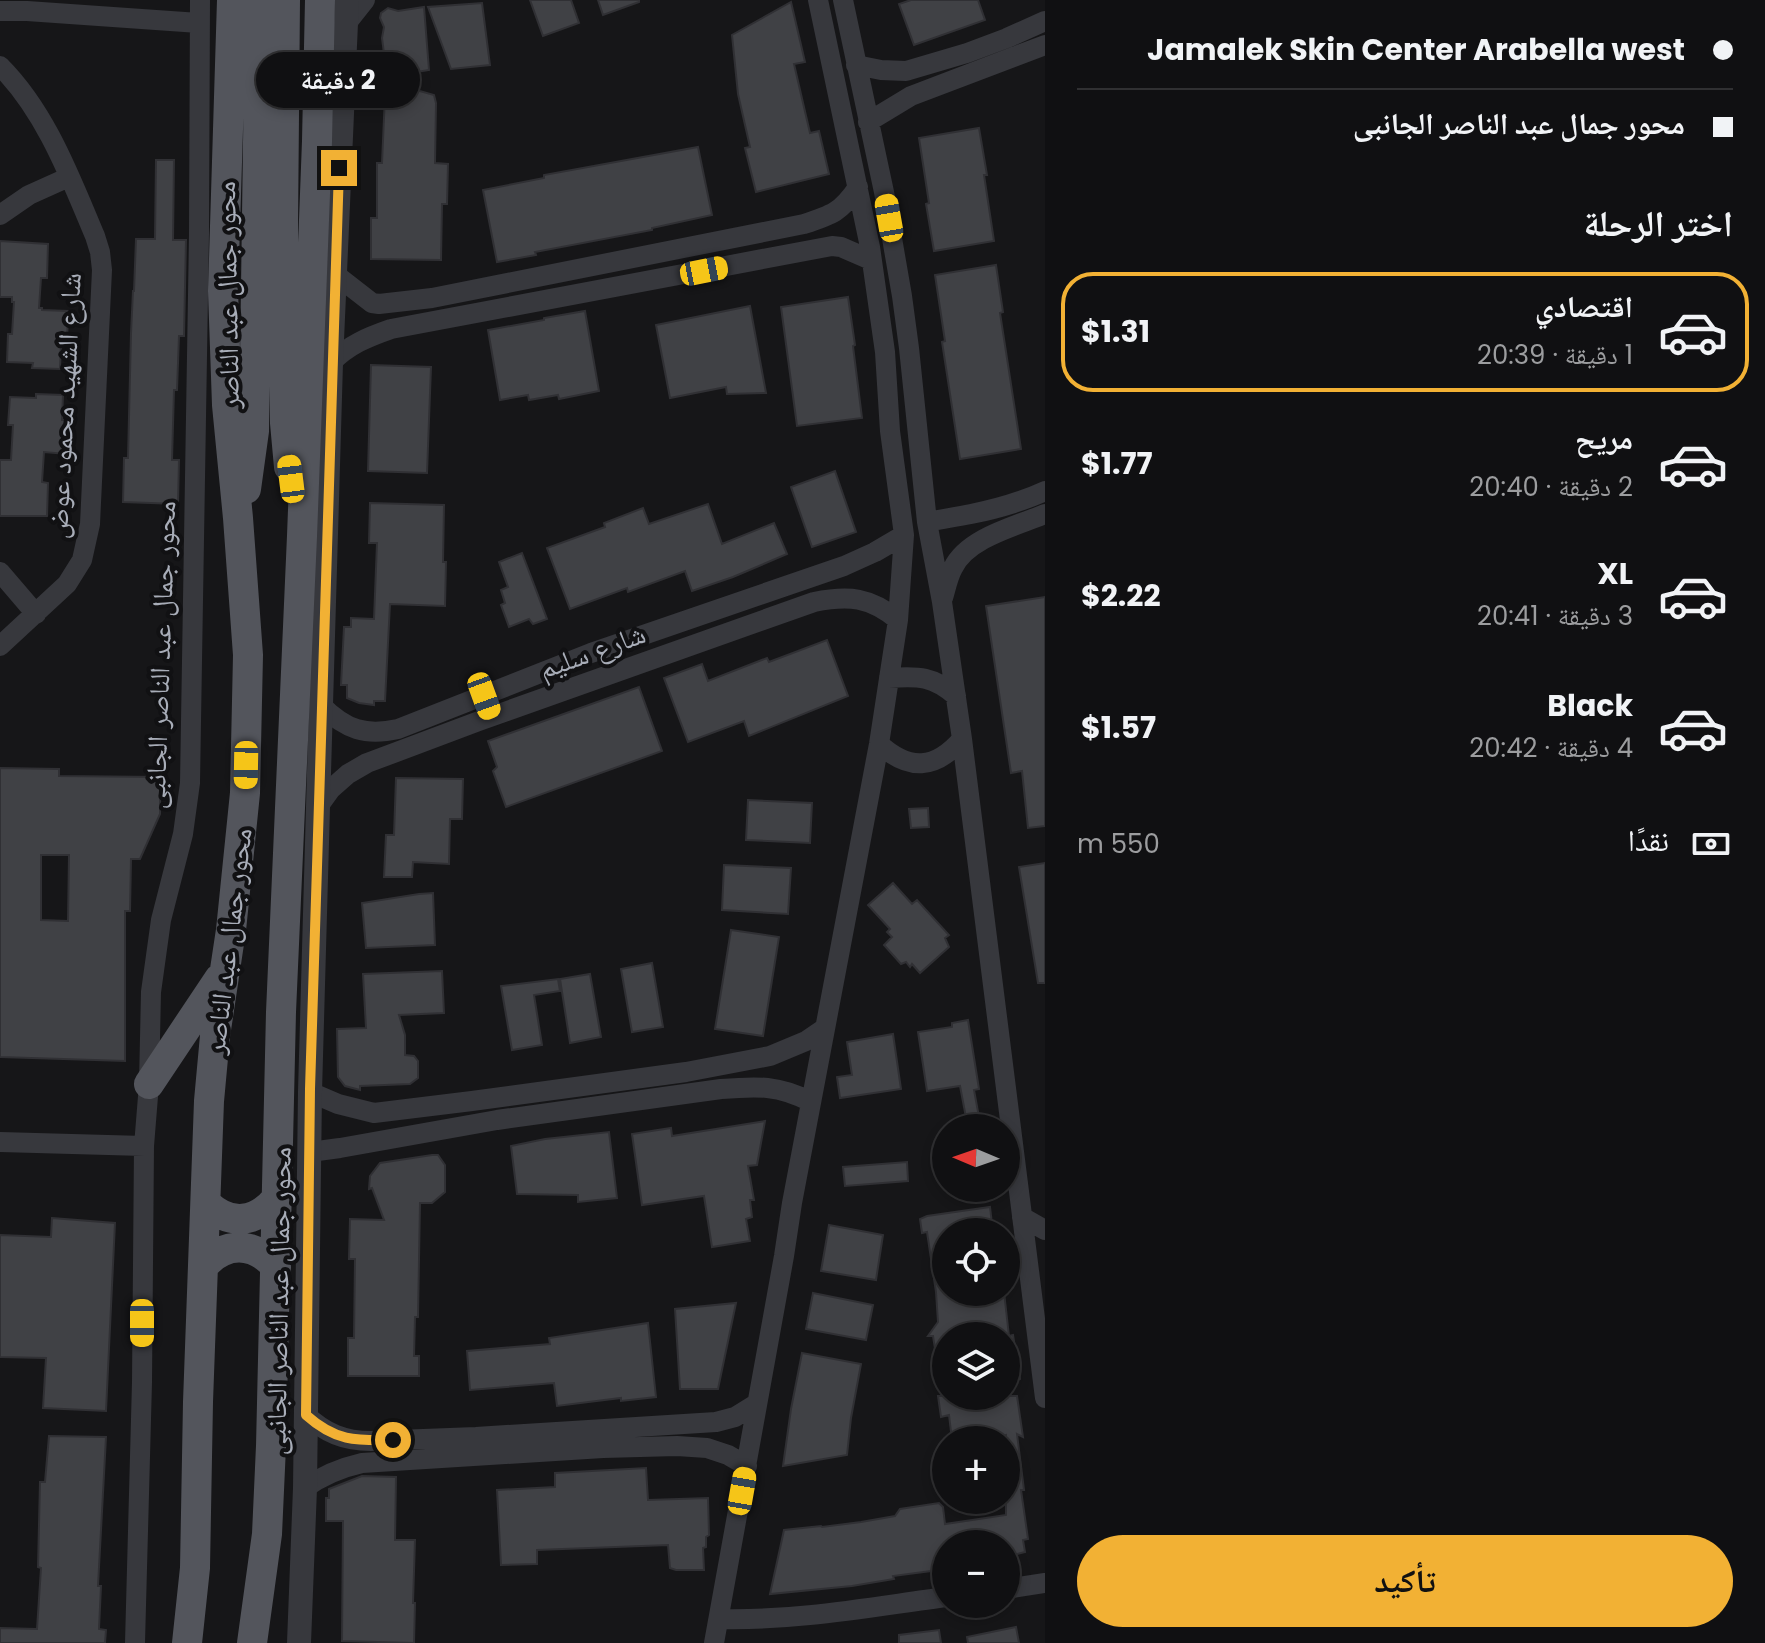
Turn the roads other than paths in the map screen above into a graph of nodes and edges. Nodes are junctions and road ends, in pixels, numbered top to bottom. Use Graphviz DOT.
graph roads {
  1 [pos="200,0"];
  2 [pos="232,0"];
  3 [pos="260,0"];
  4 [pos="285,0"];
  5 [pos="320,0"];
  6 [pos="365,0"];
  7 [pos="818,0"];
  8 [pos="843,0"];
  9 [pos="0,11"];
  10 [pos="347,12"];
  11 [pos="1045,21"];
  12 [pos="199,23"];
  13 [pos="1045,45"];
  14 [pos="856,65"];
  15 [pos="0,66"];
  16 [pos="906,71"];
  17 [pos="911,96"];
  18 [pos="868,122"];
  19 [pos="329,141"];
  20 [pos="69,177"];
  21 [pos="858,187"];
  22 [pos="0,215"];
  23 [pos="804,224"];
  24 [pos="813,250"];
  25 [pos="871,260"];
  26 [pos="336,275"];
  27 [pos="388,304"];
  28 [pos="391,329"];
  29 [pos="320,363"];
  30 [pos="1045,491"];
  31 [pos="1045,514"];
  32 [pos="969,515"];
  33 [pos="238,518"];
  34 [pos="927,522"];
  35 [pos="904,535"];
  36 [pos="302,536"];
  37 [pos="975,544"];
  38 [pos="0,572"];
  39 [pos="942,602"];
  40 [pos="36,614"];
  41 [pos="898,620"];
  42 [pos="677,622"];
  43 [pos="0,646"];
  44 [pos="685,647"];
  45 [pos="591,653"];
  46 [pos="600,678"];
  47 [pos="889,678"];
  48 [pos="484,696"];
  49 [pos="956,696"];
  50 [pos="322,706"];
  51 [pos="492,716"];
  52 [pos="962,739"];
  53 [pos="879,744"];
  54 [pos="318,807"];
  55 [pos="224,971"];
  56 [pos="825,1028"];
  57 [pos="770,1056"];
  58 [pos="149,1084"];
  59 [pos="769,1088"];
  60 [pos="310,1092"];
  61 [pos="472,1101"];
  62 [pos="811,1102"];
  63 [pos="474,1123"];
  64 [pos="0,1142"];
  65 [pos="144,1146"];
  66 [pos="310,1152"];
  67 [pos="276,1199"];
  68 [pos="207,1204"];
  69 [pos="1022,1217"];
  70 [pos="1045,1230"];
  71 [pos="203,1267"];
  72 [pos="276,1267"];
  73 [pos="1037,1268"];
  74 [pos="1045,1398"];
  75 [pos="756,1404"];
  76 [pos="306,1415"];
  77 [pos="710,1422"];
  78 [pos="477,1447"];
  79 [pos="707,1448"];
  80 [pos="747,1466"];
  81 [pos="305,1488"];
  82 [pos="1045,1583"];
  83 [pos="1020,1587"];
  84 [pos="932,1599"];
  85 [pos="719,1619"];
  86 [pos="135,1643"];
  87 [pos="187,1643"];
  88 [pos="252,1643"];
  89 [pos="299,1643"];
  90 [pos="714,1643"];
  1 -- 12 [label="street, محور جمال عبد الناصر الجانبى"];
  2 -- 33 [label="main road, محور جمال عبد الناصر"];
  3 -- 33 [label="main road"];
  4 -- 36 [label="main road"];
  5 -- 19 [label="main road, محور جمال عبد الناصر"];
  6 -- 10 [label="street"];
  7 -- 21 [label="street"];
  8 -- 14 [label="street"];
  9 -- 12 [label="street"];
  10 -- 19 [label="street, محور جمال عبد الناصر الجانبى"];
  11 -- 16 [label="street"];
  12 -- 58 [label="street, محور جمال عبد الناصر الجانبى"];
  13 -- 17 [label="street"];
  14 -- 16 [label="street"];
  14 -- 18 [label="street"];
  15 -- 20 [label="street, شارع الشهيد محمود عوض"];
  16 -- 17 [label="street"];
  17 -- 18 [label="street"];
  18 -- 34 [label="street"];
  19 -- 26 [label="street, محور جمال عبد الناصر الجانبى"];
  19 -- 29 [label="main road, محور جمال عبد الناصر"];
  20 -- 22 [label="street"];
  20 -- 40 [label="street, شارع الشهيد محمود عوض"];
  21 -- 23 [label="street"];
  21 -- 25 [label="street"];
  23 -- 24 [label="street"];
  23 -- 27 [label="street"];
  24 -- 25 [label="street"];
  24 -- 28 [label="street"];
  25 -- 35 [label="street"];
  26 -- 27 [label="street"];
  26 -- 29 [label="street, محور جمال عبد الناصر الجانبى"];
  27 -- 28 [label="street"];
  28 -- 29 [label="street"];
  29 -- 36 [label="main road, محور جمال عبد الناصر"];
  29 -- 50 [label="street, محور جمال عبد الناصر الجانبى"];
  30 -- 32 [label="street"];
  31 -- 37 [label="street"];
  32 -- 34 [label="street"];
  32 -- 37 [label="street"];
  33 -- 55 [label="main road, محور جمال عبد الناصر"];
  34 -- 39 [label="street"];
  35 -- 41 [label="street"];
  35 -- 42 [label="street, شارع سليم"];
  36 -- 67 [label="main road, محور جمال عبد الناصر"];
  37 -- 39 [label="street"];
  38 -- 40 [label="street"];
  39 -- 49 [label="street"];
  40 -- 43 [label="street, شارع الشهيد محمود عوض"];
  41 -- 44 [label="street, شارع سليم"];
  41 -- 47 [label="street"];
  42 -- 44 [label="street"];
  42 -- 45 [label="street, شارع سليم"];
  44 -- 46 [label="street, شارع سليم"];
  45 -- 46 [label="street"];
  45 -- 48 [label="street, شارع سليم"];
  46 -- 51 [label="street, شارع سليم"];
  47 -- 49 [label="street"];
  47 -- 53 [label="street"];
  48 -- 50 [label="street, شارع سليم"];
  48 -- 51 [label="street"];
  49 -- 52 [label="street"];
  50 -- 54 [label="street, محور جمال عبد الناصر الجانبى"];
  51 -- 54 [label="street, شارع سليم"];
  52 -- 53 [label="street"];
  52 -- 69 [label="street"];
  53 -- 56 [label="street"];
  54 -- 60 [label="street, محور جمال عبد الناصر الجانبى"];
  55 -- 58 [label="main road"];
  55 -- 68 [label="main road, محور جمال عبد الناصر"];
  56 -- 57 [label="street"];
  56 -- 62 [label="street"];
  57 -- 59 [label="street"];
  57 -- 61 [label="street"];
  58 -- 65 [label="street, محور جمال عبد الناصر الجانبى"];
  59 -- 62 [label="street"];
  59 -- 63 [label="street"];
  60 -- 61 [label="street"];
  60 -- 66 [label="street, محور جمال عبد الناصر الجانبى"];
  61 -- 63 [label="street"];
  62 -- 75 [label="street"];
  63 -- 66 [label="street"];
  64 -- 65 [label="street"];
  65 -- 86 [label="street, محور جمال عبد الناصر الجانبى"];
  66 -- 76 [label="street, محور جمال عبد الناصر الجانبى"];
  67 -- 68 [label="main road"];
  67 -- 72 [label="main road, محور جمال عبد الناصر"];
  68 -- 71 [label="main road, محور جمال عبد الناصر"];
  69 -- 70 [label="street"];
  69 -- 73 [label="street"];
  71 -- 72 [label="main road"];
  71 -- 87 [label="main road, محور جمال عبد الناصر"];
  72 -- 88 [label="main road, محور جمال عبد الناصر"];
  73 -- 74 [label="street"];
  75 -- 77 [label="street"];
  75 -- 80 [label="street"];
  76 -- 78 [label="street"];
  76 -- 81 [label="street, محور جمال عبد الناصر الجانبى"];
  77 -- 78 [label="street"];
  77 -- 79 [label="street"];
  78 -- 79 [label="street"];
  78 -- 81 [label="street"];
  79 -- 80 [label="street"];
  80 -- 85 [label="street"];
  81 -- 89 [label="street, محور جمال عبد الناصر الجانبى"];
  82 -- 83 [label="street"];
  84 -- 85 [label="street"];
  85 -- 90 [label="street"];
}
